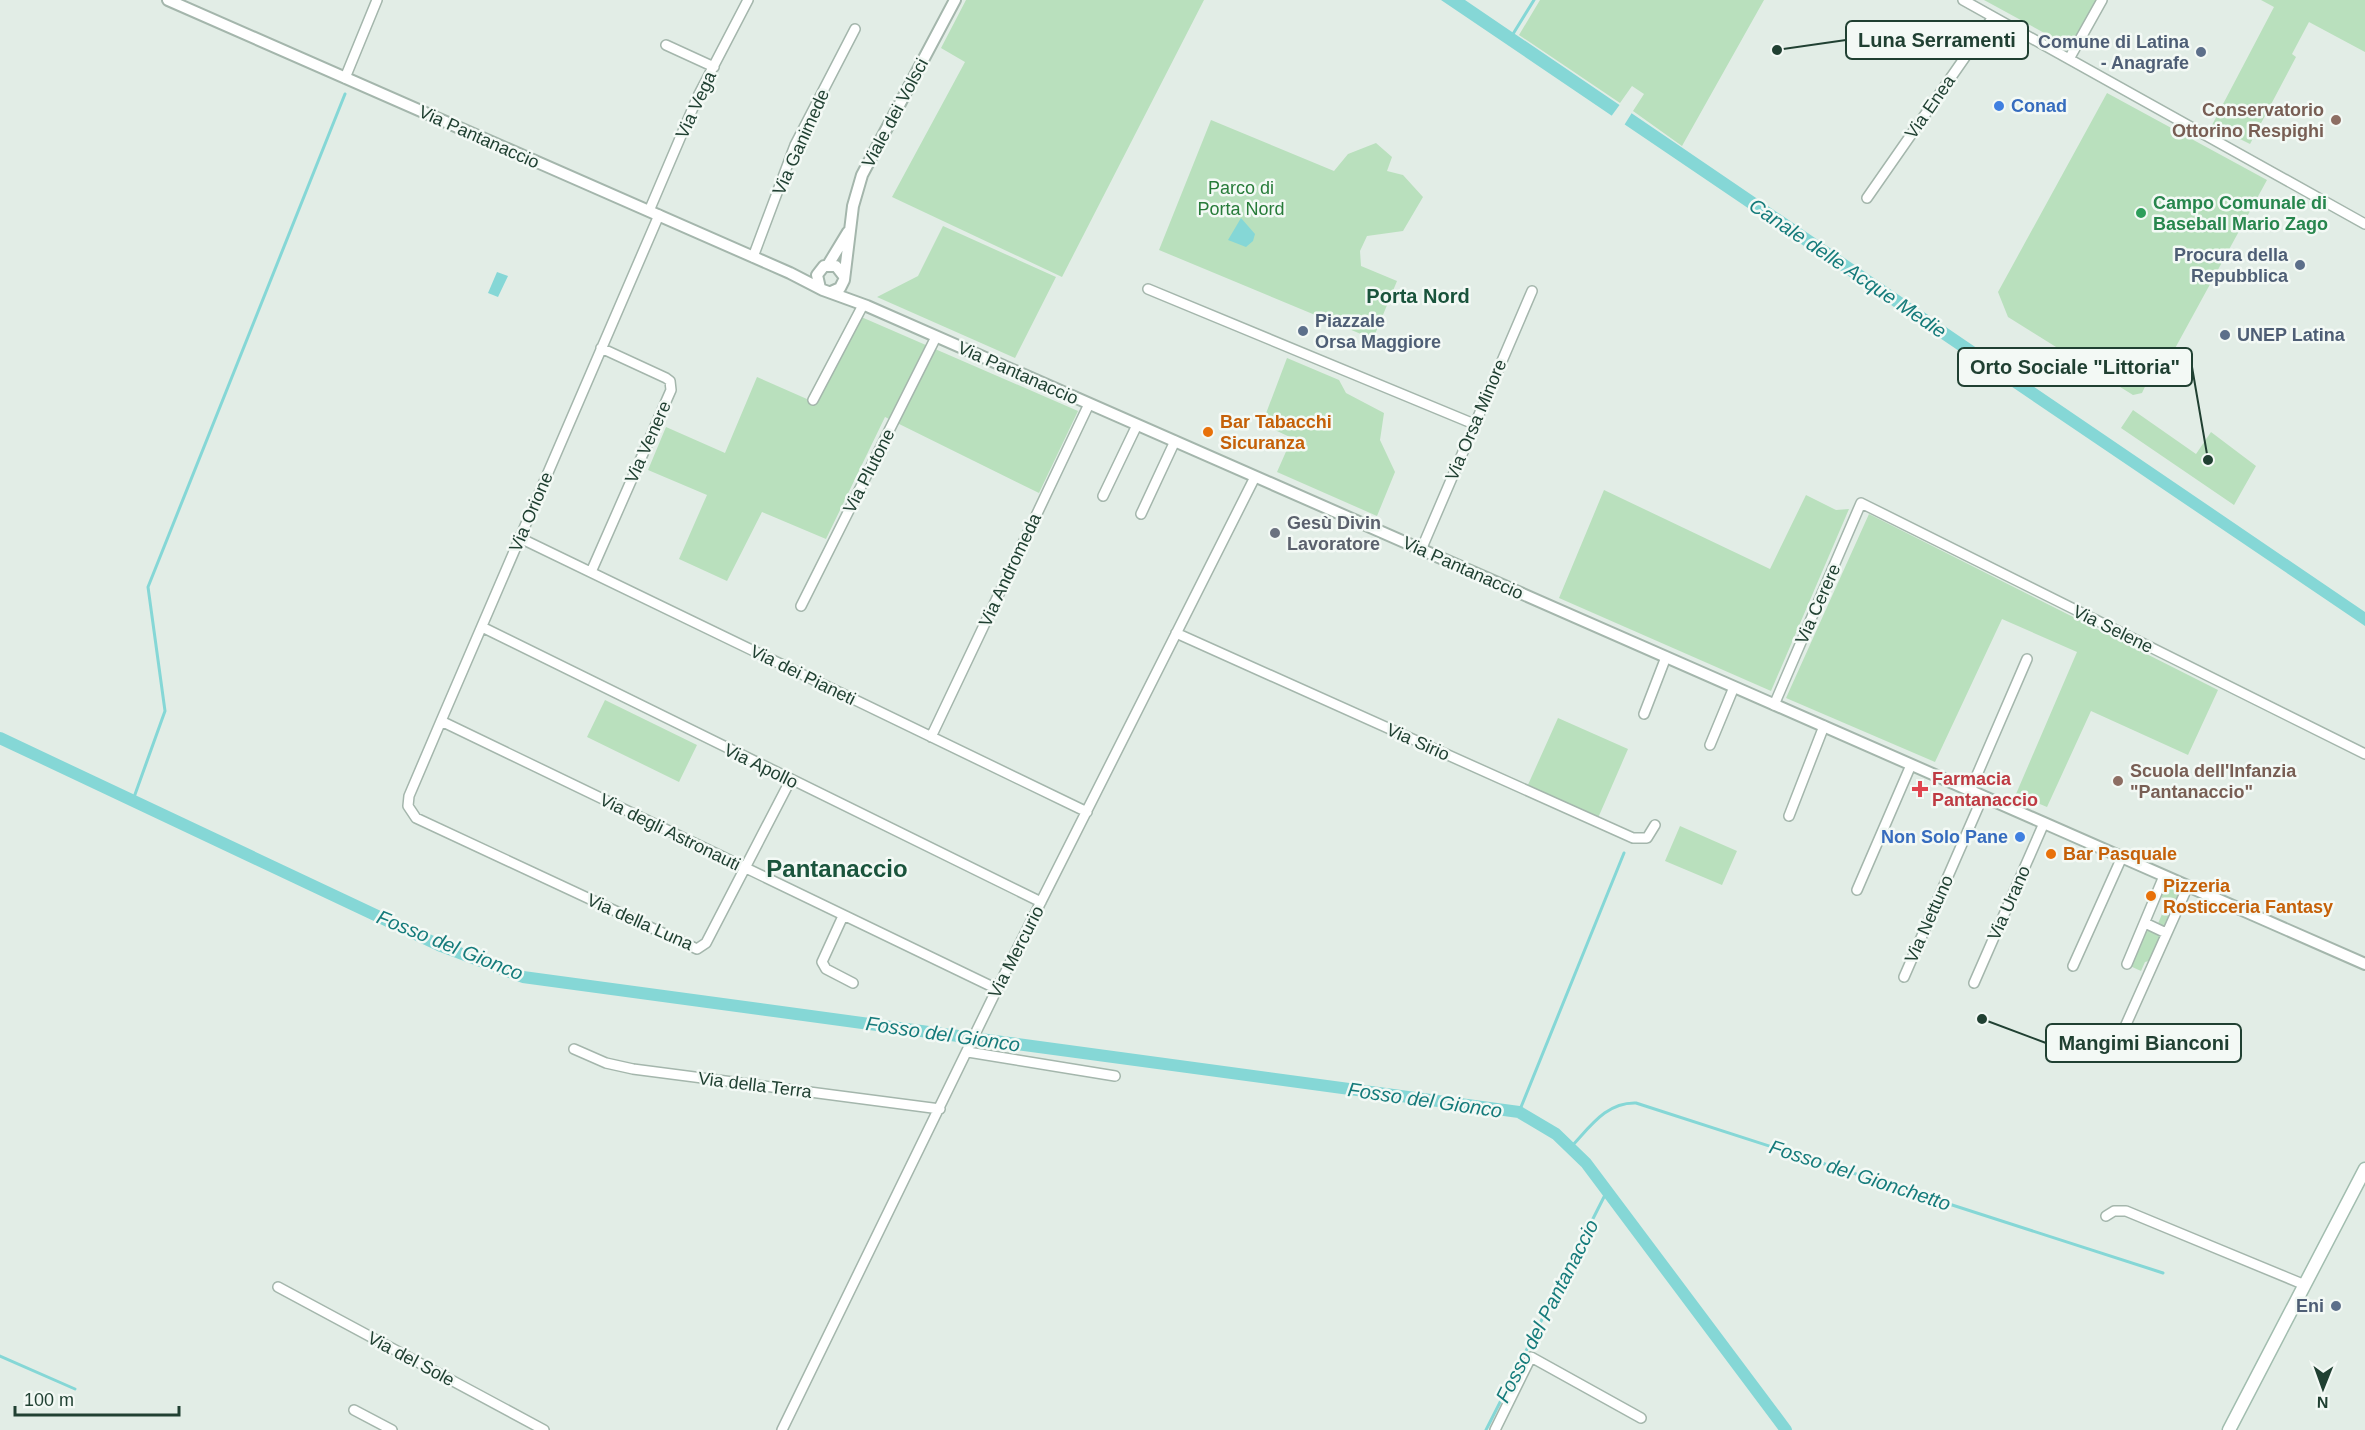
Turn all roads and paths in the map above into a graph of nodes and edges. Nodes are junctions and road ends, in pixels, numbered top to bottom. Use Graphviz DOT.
graph roads {
  1 [pos="168,0"];
  2 [pos="376,0"];
  3 [pos="748,0"];
  4 [pos="955,0"];
  5 [pos="1963,0"];
  6 [pos="2102,0"];
  7 [pos="1994,17"];
  8 [pos="855,29"];
  9 [pos="666,45"];
  10 [pos="2069,59"];
  11 [pos="714,68"];
  12 [pos="345,78"];
  13 [pos="1867,198"];
  14 [pos="654,213"];
  15 [pos="2365,224"];
  16 [pos="849,232"];
  17 [pos="753,257"];
  18 [pos="823,268"];
  19 [pos="790,273"];
  20 [pos="843,280"];
  21 [pos="820,288"];
  22 [pos="1149,289"];
  23 [pos="1532,291"];
  24 [pos="831,292"];
  25 [pos="863,305"];
  26 [pos="936,337"];
  27 [pos="601,348"];
  28 [pos="813,400"];
  29 [pos="1089,404"];
  30 [pos="1474,424"];
  31 [pos="1137,425"];
  32 [pos="1175,441"];
  33 [pos="1255,477"];
  34 [pos="1103,496"];
  35 [pos="1862,503"];
  36 [pos="1141,514"];
  37 [pos="520,538"];
  38 [pos="1421,550"];
  39 [pos="591,572"];
  40 [pos="801,606"];
  41 [pos="482,627"];
  42 [pos="1176,633"];
  43 [pos="1666,657"];
  44 [pos="2027,659"];
  45 [pos="1734,687"];
  46 [pos="1774,705"];
  47 [pos="1644,714"];
  48 [pos="441,721"];
  49 [pos="1824,726"];
  50 [pos="931,736"];
  51 [pos="1710,745"];
  52 [pos="2365,754"];
  53 [pos="1911,765"];
  54 [pos="790,781"];
  55 [pos="1970,790"];
  56 [pos="1983,796"];
  57 [pos="409,810"];
  58 [pos="1087,812"];
  59 [pos="1789,816"];
  60 [pos="2044,823"];
  61 [pos="1654,825"];
  62 [pos="2122,857"];
  63 [pos="746,869"];
  64 [pos="2164,876"];
  65 [pos="2188,886"];
  66 [pos="1857,890"];
  67 [pos="1041,902"];
  68 [pos="843,916"];
  69 [pos="2145,923"];
  70 [pos="2166,933"];
  71 [pos="2127,964"];
  72 [pos="2365,964"];
  73 [pos="2073,966"];
  74 [pos="1904,977"];
  75 [pos="853,983"];
  76 [pos="1974,983"];
  77 [pos="997,989"];
  78 [pos="2124,1029"];
  79 [pos="574,1049"];
  80 [pos="970,1049"];
  81 [pos="1115,1076"];
  82 [pos="940,1109"];
  83 [pos="2365,1169"];
  84 [pos="2106,1216"];
  85 [pos="2305,1285"];
  86 [pos="278,1287"];
  87 [pos="354,1410"];
  88 [pos="1641,1418"];
  89 [pos="392,1430"];
  90 [pos="544,1430"];
  91 [pos="782,1430"];
  92 [pos="1495,1430"];
  93 [pos="2229,1430"];
  1 -- 12 [label="street, Via Pantanaccio"];
  2 -- 12 [label="street"];
  3 -- 11 [label="street, Via Vega"];
  4 -- 16 [label="street, Viale dei Volsci"];
  5 -- 7 [label="street"];
  6 -- 10 [label="street"];
  7 -- 10 [label="street"];
  7 -- 13 [label="street, Via Enea"];
  8 -- 17 [label="street, Via Ganimede"];
  9 -- 11 [label="street"];
  10 -- 15 [label="street"];
  11 -- 14 [label="street, Via Vega"];
  12 -- 14 [label="street, Via Pantanaccio"];
  14 -- 17 [label="street, Via Pantanaccio"];
  14 -- 27 [label="street, Via Orione"];
  16 -- 18 [label="street, Viale dei Volsci"];
  16 -- 20 [label="street, Viale dei Volsci"];
  17 -- 19 [label="street, Via Pantanaccio"];
  18 -- 19 [label="street, Via Pantanaccio"];
  18 -- 20 [label="street"];
  18 -- 21 [label="street"];
  19 -- 21 [label="street, Via Pantanaccio"];
  20 -- 24 [label="street"];
  20 -- 25 [label="street, Via Pantanaccio"];
  21 -- 24 [label="street"];
  22 -- 30 [label="street"];
  23 -- 30 [label="street, Via Orsa Minore"];
  24 -- 25 [label="street, Via Pantanaccio"];
  25 -- 26 [label="street, Via Pantanaccio"];
  25 -- 28 [label="street"];
  26 -- 29 [label="street, Via Pantanaccio"];
  26 -- 40 [label="street, Via Plutone"];
  27 -- 37 [label="street, Via Orione"];
  27 -- 39 [label="street, Via Venere"];
  29 -- 31 [label="street, Via Pantanaccio"];
  29 -- 50 [label="street, Via Andromeda"];
  30 -- 38 [label="street, Via Orsa Minore"];
  31 -- 32 [label="street, Via Pantanaccio"];
  31 -- 34 [label="street"];
  32 -- 33 [label="street, Via Pantanaccio"];
  32 -- 36 [label="street"];
  33 -- 38 [label="street, Via Pantanaccio"];
  33 -- 42 [label="street, Via Mercurio"];
  35 -- 46 [label="street, Via Cerere"];
  35 -- 52 [label="street, Via Selene"];
  37 -- 39 [label="street, Via dei Pianeti"];
  37 -- 41 [label="street, Via Orione"];
  38 -- 43 [label="street, Via Pantanaccio"];
  39 -- 50 [label="street, Via dei Pianeti"];
  41 -- 48 [label="street, Via Orione"];
  41 -- 54 [label="street, Via Apollo"];
  42 -- 58 [label="street, Via Mercurio"];
  42 -- 61 [label="street, Via Sirio"];
  43 -- 45 [label="street, Via Pantanaccio"];
  43 -- 47 [label="street"];
  44 -- 55 [label="street"];
  45 -- 46 [label="street, Via Pantanaccio"];
  45 -- 51 [label="street"];
  46 -- 49 [label="street, Via Pantanaccio"];
  48 -- 57 [label="street, Via Orione"];
  48 -- 63 [label="street, Via degli Astronauti"];
  49 -- 53 [label="street, Via Pantanaccio"];
  49 -- 59 [label="street"];
  50 -- 58 [label="street, Via dei Pianeti"];
  53 -- 55 [label="street, Via Pantanaccio"];
  53 -- 66 [label="street"];
  54 -- 63 [label="street, Via della Luna"];
  54 -- 67 [label="street, Via Apollo"];
  55 -- 56 [label="street, Via Pantanaccio"];
  56 -- 60 [label="street, Via Pantanaccio"];
  56 -- 74 [label="street, Via Nettuno"];
  57 -- 63 [label="street, Via della Luna"];
  58 -- 67 [label="street, Via Mercurio"];
  60 -- 62 [label="street, Via Pantanaccio"];
  60 -- 76 [label="street, Via Urano"];
  62 -- 64 [label="street, Via Pantanaccio"];
  62 -- 73 [label="street"];
  63 -- 68 [label="street, Via degli Astronauti"];
  64 -- 65 [label="street, Via Pantanaccio"];
  64 -- 69 [label="street"];
  65 -- 70 [label="street"];
  65 -- 72 [label="street, Via Pantanaccio"];
  67 -- 77 [label="street, Via Mercurio"];
  68 -- 75 [label="street"];
  68 -- 77 [label="street, Via degli Astronauti"];
  69 -- 70 [label="street"];
  69 -- 71 [label="street"];
  70 -- 78 [label="street"];
  77 -- 80 [label="street, Via Mercurio"];
  79 -- 82 [label="street, Via della Terra"];
  80 -- 81 [label="street"];
  80 -- 82 [label="street, Via Mercurio"];
  82 -- 91 [label="street, Via Mercurio"];
  83 -- 85 [label="main road"];
  84 -- 85 [label="street"];
  85 -- 93 [label="main road"];
  86 -- 90 [label="street, Via del Sole"];
  87 -- 89 [label="street"];
  88 -- 92 [label="street"];
}
